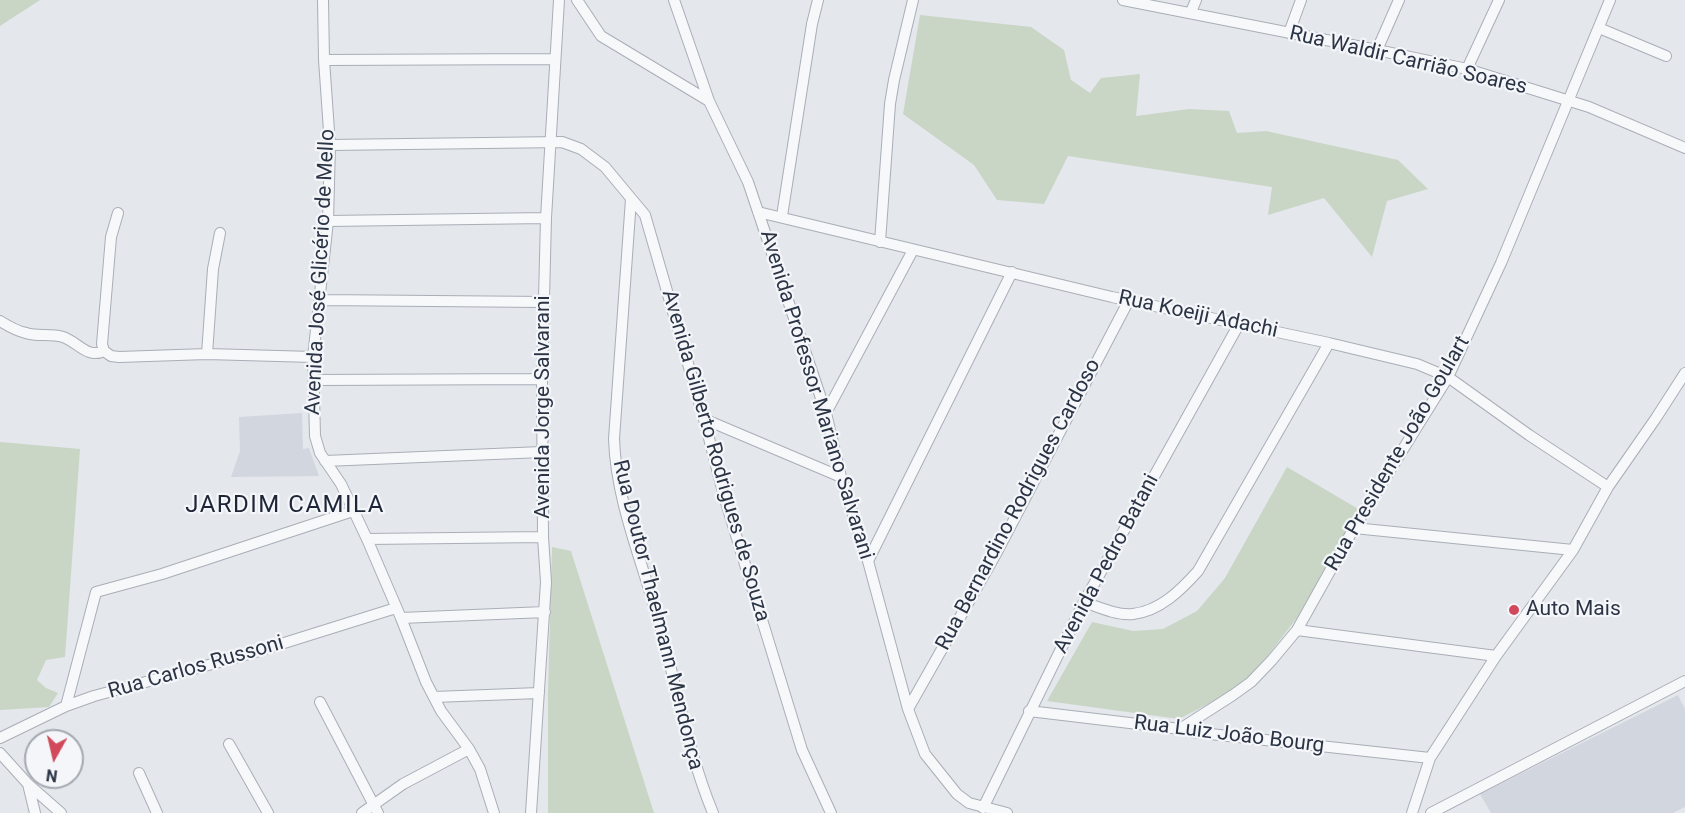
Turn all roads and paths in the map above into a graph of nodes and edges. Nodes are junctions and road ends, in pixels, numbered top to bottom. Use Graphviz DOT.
graph roads {
  1 [pos="323,0"];
  2 [pos="559,0"];
  3 [pos="577,0"];
  4 [pos="674,0"];
  5 [pos="818,0"];
  6 [pos="913,0"];
  7 [pos="1123,0"];
  8 [pos="1196,0"];
  9 [pos="1301,0"];
  10 [pos="1399,0"];
  11 [pos="1499,0"];
  12 [pos="1610,0"];
  13 [pos="1191,12"];
  14 [pos="1599,28"];
  15 [pos="1289,33"];
  16 [pos="1377,50"];
  17 [pos="1666,56"];
  18 [pos="554,59"];
  19 [pos="324,60"];
  20 [pos="1467,69"];
  21 [pos="1568,100"];
  22 [pos="708,101"];
  23 [pos="550,141"];
  24 [pos="330,145"];
  25 [pos="1685,148"];
  26 [pos="631,199"];
  27 [pos="758,212"];
  28 [pos="118,213"];
  29 [pos="782,216"];
  30 [pos="546,218"];
  31 [pos="328,220"];
  32 [pos="220,233"];
  33 [pos="880,242"];
  34 [pos="913,250"];
  35 [pos="1012,272"];
  36 [pos="320,300"];
  37 [pos="1129,300"];
  38 [pos="544,302"];
  39 [pos="0,321"];
  40 [pos="1239,324"];
  41 [pos="1329,343"];
  42 [pos="104,351"];
  43 [pos="207,354"];
  44 [pos="314,357"];
  45 [pos="1685,373"];
  46 [pos="1448,377"];
  47 [pos="542,379"];
  48 [pos="314,380"];
  49 [pos="826,413"];
  50 [pos="704,419"];
  51 [pos="542,452"];
  52 [pos="325,461"];
  53 [pos="841,477"];
  54 [pos="1608,487"];
  55 [pos="353,511"];
  56 [pos="1354,528"];
  57 [pos="543,537"];
  58 [pos="368,539"];
  59 [pos="1573,550"];
  60 [pos="868,561"];
  61 [pos="1084,602"];
  62 [pos="545,612"];
  63 [pos="399,613"];
  64 [pos="1297,630"];
  65 [pos="1496,656"];
  66 [pos="1685,681"];
  67 [pos="539,693"];
  68 [pos="434,697"];
  69 [pos="320,702"];
  70 [pos="66,706"];
  71 [pos="908,709"];
  72 [pos="1029,711"];
  73 [pos="1180,729"];
  74 [pos="0,738"];
  75 [pos="230,744"];
  76 [pos="469,749"];
  77 [pos="0,753"];
  78 [pos="1430,758"];
  79 [pos="140,773"];
  80 [pos="24,780"];
  81 [pos="29,789"];
  82 [pos="34,789"];
  83 [pos="375,808"];
  84 [pos="967,808"];
  85 [pos="983,808"];
  86 [pos="35,813"];
  87 [pos="61,813"];
  88 [pos="157,813"];
  89 [pos="268,813"];
  90 [pos="362,813"];
  91 [pos="494,813"];
  92 [pos="531,813"];
  93 [pos="713,813"];
  94 [pos="831,813"];
  95 [pos="1008,813"];
  96 [pos="1412,813"];
  97 [pos="1431,813"];
  1 -- 19 [label="street, Avenida José Glicério de Mello"];
  2 -- 18 [label="street, Avenida Jorge Salvarani"];
  3 -- 22 [label="street"];
  4 -- 22 [label="street, Avenida Professor Mariano Salvarani"];
  5 -- 29 [label="street"];
  6 -- 33 [label="street"];
  7 -- 13 [label="street, Rua Waldir Carrião Soares"];
  8 -- 13 [label="street"];
  9 -- 15 [label="street"];
  10 -- 16 [label="street"];
  11 -- 20 [label="street"];
  12 -- 14 [label="street, Rua Presidente João Goulart"];
  13 -- 15 [label="street, Rua Waldir Carrião Soares"];
  14 -- 17 [label="street"];
  14 -- 21 [label="street, Rua Presidente João Goulart"];
  15 -- 16 [label="street, Rua Waldir Carrião Soares"];
  16 -- 20 [label="street, Rua Waldir Carrião Soares"];
  18 -- 19 [label="street"];
  18 -- 23 [label="street, Avenida Jorge Salvarani"];
  19 -- 24 [label="street, Avenida José Glicério de Mello"];
  20 -- 21 [label="street, Rua Waldir Carrião Soares"];
  21 -- 25 [label="street, Rua Waldir Carrião Soares"];
  21 -- 46 [label="street, Rua Presidente João Goulart"];
  22 -- 27 [label="street, Avenida Professor Mariano Salvarani"];
  23 -- 24 [label="street, Avenida Gilberto Rodrigues de Souza"];
  23 -- 26 [label="street, Avenida Gilberto Rodrigues de Souza"];
  23 -- 30 [label="street, Avenida Jorge Salvarani"];
  24 -- 31 [label="street, Avenida José Glicério de Mello"];
  26 -- 50 [label="street, Avenida Gilberto Rodrigues de Souza"];
  26 -- 93 [label="street, Rua Doutor Thaelmann Mendonça"];
  27 -- 29 [label="street, Rua Koeiji Adachi"];
  27 -- 49 [label="street, Avenida Professor Mariano Salvarani"];
  28 -- 42 [label="street"];
  29 -- 33 [label="street, Rua Koeiji Adachi"];
  30 -- 31 [label="street"];
  30 -- 38 [label="street, Avenida Jorge Salvarani"];
  31 -- 36 [label="street, Avenida José Glicério de Mello"];
  32 -- 43 [label="street"];
  33 -- 34 [label="street, Rua Koeiji Adachi"];
  34 -- 35 [label="street, Rua Koeiji Adachi"];
  34 -- 49 [label="street"];
  35 -- 37 [label="street, Rua Koeiji Adachi"];
  35 -- 60 [label="street"];
  36 -- 38 [label="street"];
  36 -- 44 [label="street, Avenida José Glicério de Mello"];
  37 -- 40 [label="street, Rua Koeiji Adachi"];
  37 -- 71 [label="street, Rua Bernardino Rodrigues Cardoso"];
  38 -- 47 [label="street, Avenida Jorge Salvarani"];
  39 -- 42 [label="street"];
  40 -- 41 [label="street, Rua Koeiji Adachi"];
  40 -- 61 [label="street, Avenida Pedro Batani"];
  41 -- 46 [label="street, Rua Koeiji Adachi"];
  41 -- 61 [label="street"];
  42 -- 43 [label="street"];
  43 -- 44 [label="street"];
  44 -- 48 [label="street, Avenida José Glicério de Mello"];
  45 -- 54 [label="street"];
  46 -- 54 [label="street, Rua Koeiji Adachi"];
  46 -- 56 [label="street, Rua Presidente João Goulart"];
  47 -- 48 [label="street"];
  47 -- 51 [label="street, Avenida Jorge Salvarani"];
  48 -- 52 [label="street, Avenida José Glicério de Mello"];
  49 -- 53 [label="street, Avenida Professor Mariano Salvarani"];
  50 -- 53 [label="street"];
  50 -- 94 [label="street, Avenida Gilberto Rodrigues de Souza"];
  51 -- 52 [label="street"];
  51 -- 57 [label="street, Avenida Jorge Salvarani"];
  52 -- 55 [label="street, Avenida José Glicério de Mello"];
  53 -- 60 [label="street, Avenida Professor Mariano Salvarani"];
  54 -- 59 [label="street"];
  55 -- 58 [label="street, Avenida José Glicério de Mello"];
  55 -- 70 [label="street"];
  56 -- 59 [label="street"];
  56 -- 64 [label="street, Rua Presidente João Goulart"];
  57 -- 58 [label="street"];
  57 -- 62 [label="street, Avenida Jorge Salvarani"];
  58 -- 63 [label="street, Avenida José Glicério de Mello"];
  59 -- 65 [label="street"];
  60 -- 71 [label="street, Avenida Professor Mariano Salvarani"];
  61 -- 72 [label="street, Avenida Pedro Batani"];
  62 -- 63 [label="street, Rua Carlos Russoni"];
  62 -- 67 [label="street, Avenida Jorge Salvarani"];
  63 -- 68 [label="street, Avenida José Glicério de Mello"];
  63 -- 70 [label="street, Rua Carlos Russoni"];
  64 -- 65 [label="street"];
  64 -- 73 [label="street, Rua Presidente João Goulart"];
  65 -- 78 [label="street"];
  66 -- 97 [label="street"];
  67 -- 68 [label="street"];
  67 -- 92 [label="street, Avenida Jorge Salvarani"];
  68 -- 76 [label="street, Avenida José Glicério de Mello"];
  69 -- 83 [label="street"];
  70 -- 74 [label="street, Rua Carlos Russoni"];
  71 -- 84 [label="street, Avenida Professor Mariano Salvarani"];
  72 -- 73 [label="street, Rua Luiz João Bourg"];
  72 -- 85 [label="street, Avenida Pedro Batani"];
  73 -- 78 [label="street, Rua Luiz João Bourg"];
  75 -- 89 [label="street"];
  76 -- 83 [label="street"];
  76 -- 91 [label="street, Avenida José Glicério de Mello"];
  77 -- 80 [label="street"];
  78 -- 96 [label="street"];
  79 -- 88 [label="street"];
  81 -- 86 [label="street"];
  82 -- 87 [label="street"];
  83 -- 90 [label="street"];
  84 -- 85 [label="street, Avenida Professor Mariano Salvarani"];
  85 -- 95 [label="street, Avenida Professor Mariano Salvarani"];
}
